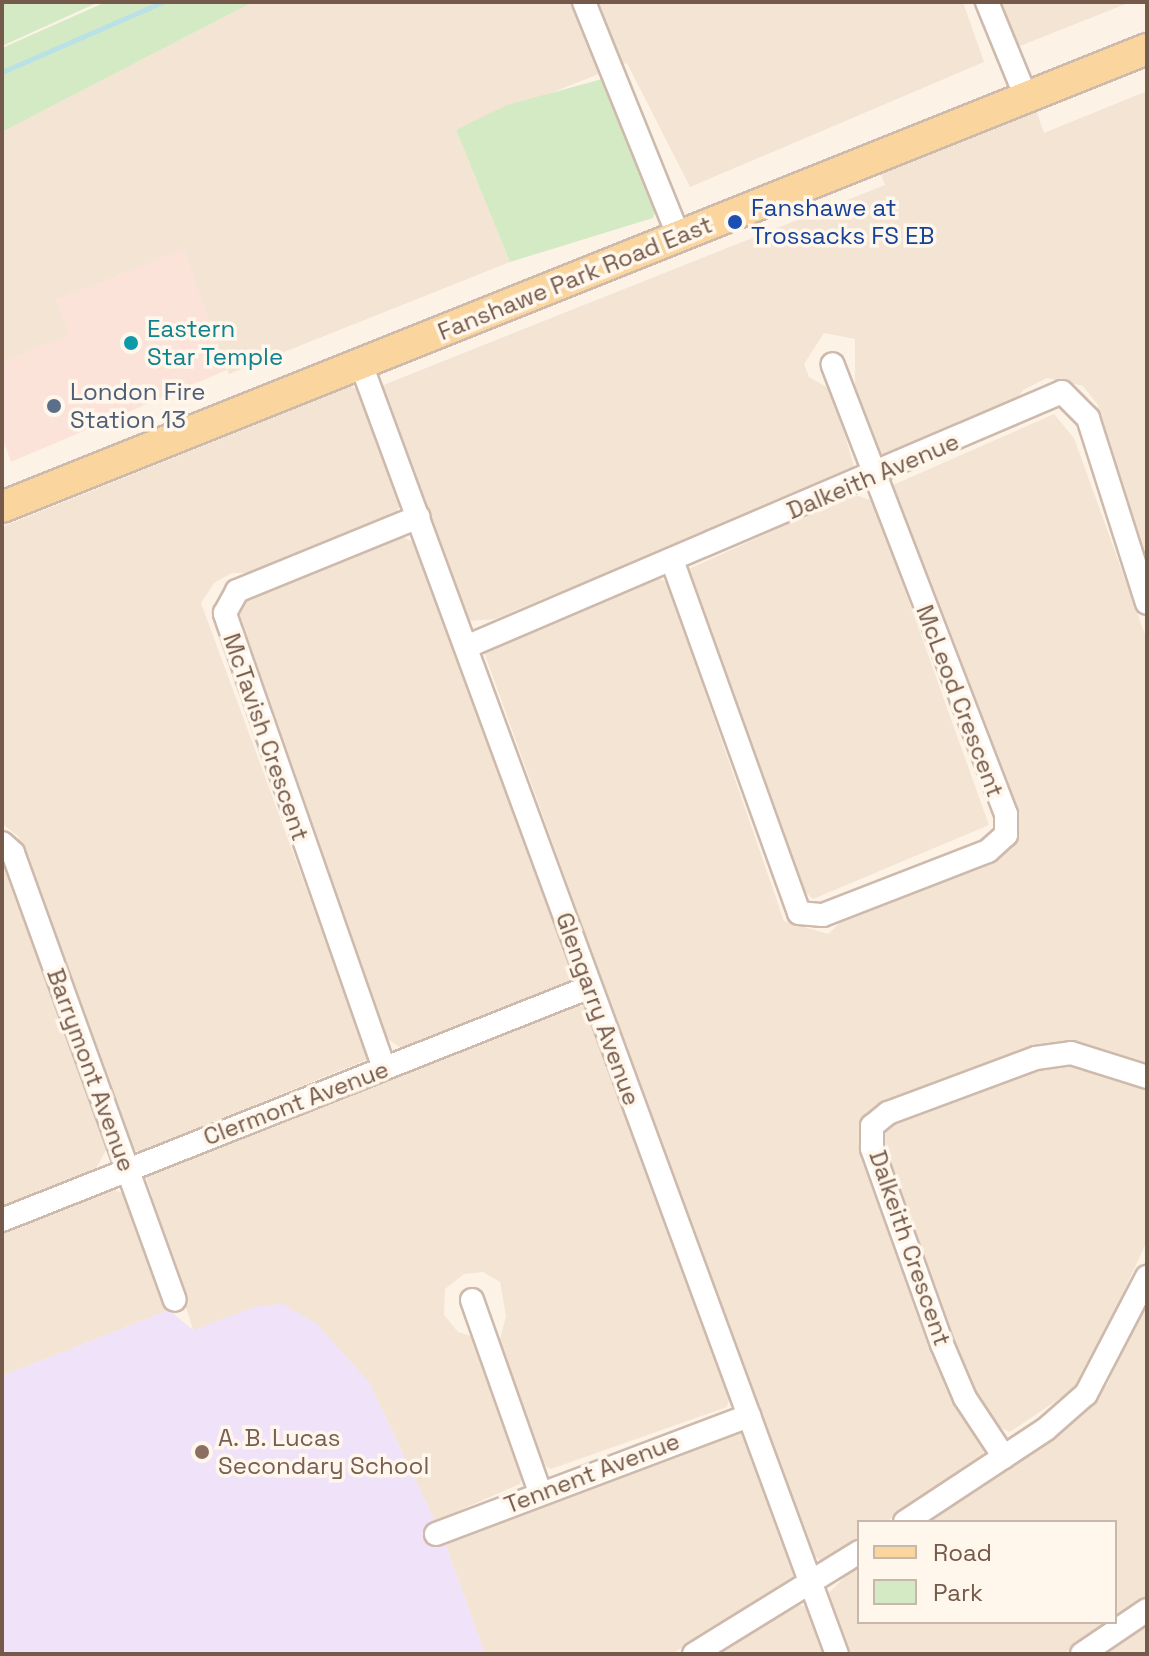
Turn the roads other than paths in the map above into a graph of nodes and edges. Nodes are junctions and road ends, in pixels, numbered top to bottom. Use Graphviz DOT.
graph roads {
  1 [pos="584,2"];
  2 [pos="987,2"];
  3 [pos="1147,49"];
  4 [pos="1026,97"];
  5 [pos="679,237"];
  6 [pos="361,364"];
  7 [pos="832,364"];
  8 [pos="874,476"];
  9 [pos="2,507"];
  10 [pos="418,517"];
  11 [pos="672,560"];
  12 [pos="1147,603"];
  13 [pos="466,647"];
  14 [pos="2,843"];
  15 [pos="590,987"];
  16 [pos="384,1068"];
  17 [pos="1147,1077"];
  18 [pos="127,1169"];
  19 [pos="2,1220"];
  20 [pos="1147,1277"];
  21 [pos="175,1300"];
  22 [pos="472,1300"];
  23 [pos="749,1416"];
  24 [pos="1004,1457"];
  25 [pos="540,1492"];
  26 [pos="908,1520"];
  27 [pos="436,1534"];
  28 [pos="857,1553"];
  29 [pos="811,1584"];
  30 [pos="1147,1610"];
  31 [pos="694,1654"];
  32 [pos="837,1654"];
  33 [pos="1082,1654"];
  1 -- 5 [label="street"];
  2 -- 4 [label="street"];
  3 -- 4 [label="main road, Fanshawe Park Road East"];
  4 -- 5 [label="main road, Fanshawe Park Road East"];
  5 -- 6 [label="main road, Fanshawe Park Road East"];
  6 -- 9 [label="main road, Fanshawe Park Road East"];
  6 -- 10 [label="street, Glengarry Avenue"];
  7 -- 8 [label="street, McLeod Crescent"];
  8 -- 11 [label="street, Dalkeith Avenue"];
  8 -- 11 [label="street, McLeod Crescent"];
  8 -- 12 [label="street, Dalkeith Avenue"];
  10 -- 13 [label="street, Glengarry Avenue"];
  10 -- 16 [label="street, McTavish Crescent"];
  11 -- 13 [label="street, Dalkeith Avenue"];
  13 -- 15 [label="street, Glengarry Avenue"];
  14 -- 18 [label="street, Barrymont Avenue"];
  15 -- 16 [label="street, Clermont Avenue"];
  15 -- 23 [label="street, Glengarry Avenue"];
  16 -- 18 [label="street, Clermont Avenue"];
  17 -- 24 [label="street, Dalkeith Crescent"];
  18 -- 19 [label="street, Clermont Avenue"];
  18 -- 21 [label="street, Barrymont Avenue"];
  20 -- 24 [label="street"];
  22 -- 25 [label="street"];
  23 -- 25 [label="street, Tennent Avenue"];
  23 -- 29 [label="street, Glengarry Avenue"];
  24 -- 26 [label="street"];
  25 -- 27 [label="street, Tennent Avenue"];
  28 -- 29 [label="street"];
  29 -- 31 [label="street"];
  29 -- 32 [label="street, Glengarry Avenue"];
  30 -- 33 [label="street"];
}
